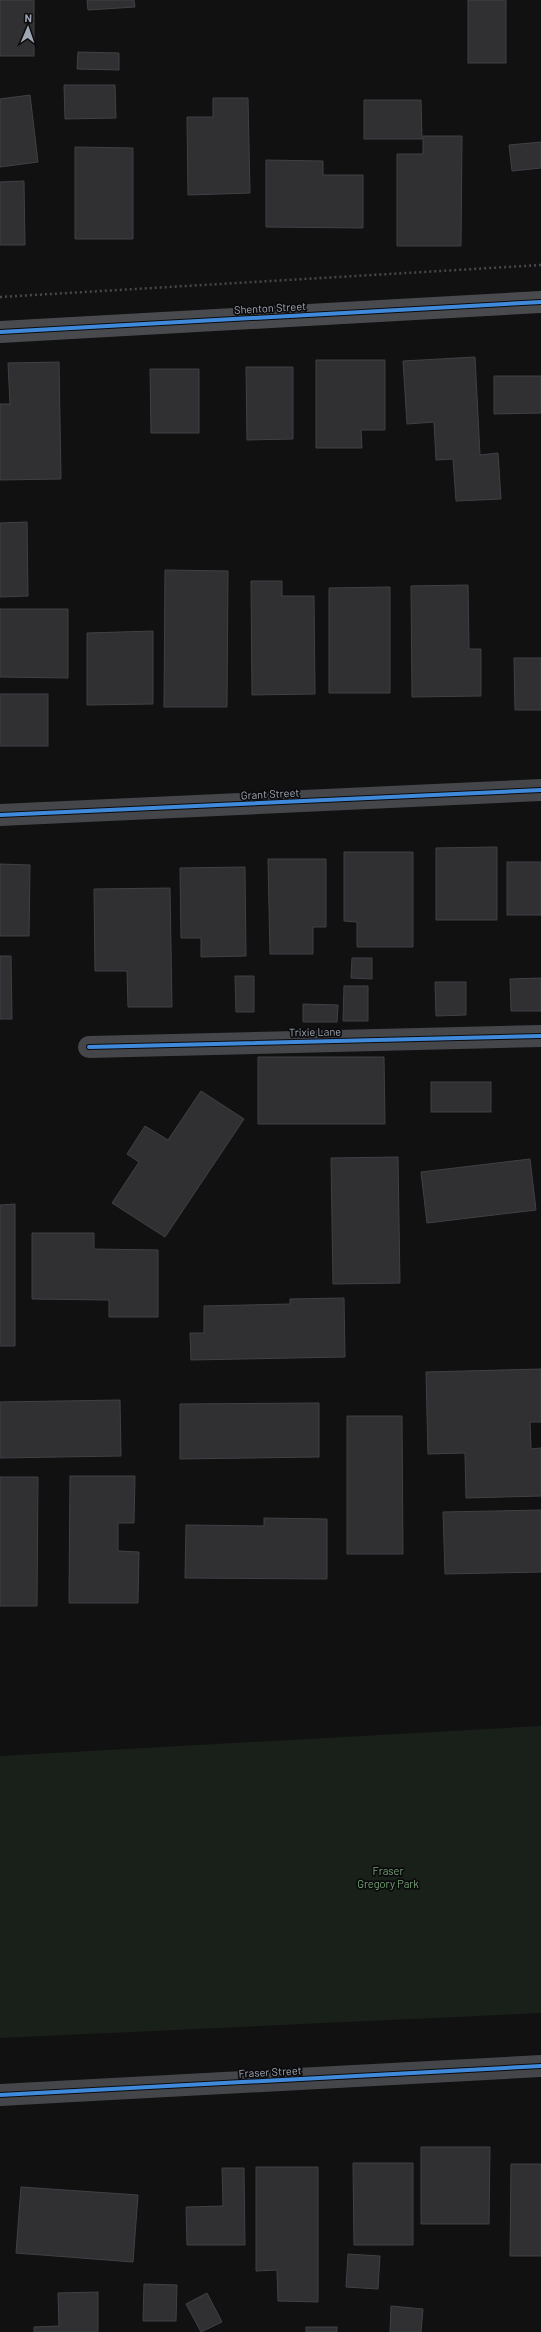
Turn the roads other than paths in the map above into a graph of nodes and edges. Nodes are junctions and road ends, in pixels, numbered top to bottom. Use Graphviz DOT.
graph roads {
  1 [pos="541,302"];
  2 [pos="0,332"];
  3 [pos="541,790"];
  4 [pos="0,815"];
  5 [pos="541,1036"];
  6 [pos="89,1047"];
  7 [pos="541,2066"];
  8 [pos="0,2095"];
  1 -- 2 [label="main road, Shenton Street"];
  3 -- 4 [label="street, Grant Street"];
  5 -- 6 [label="street, Trixie Lane"];
  7 -- 8 [label="street, Fraser Street"];
}
